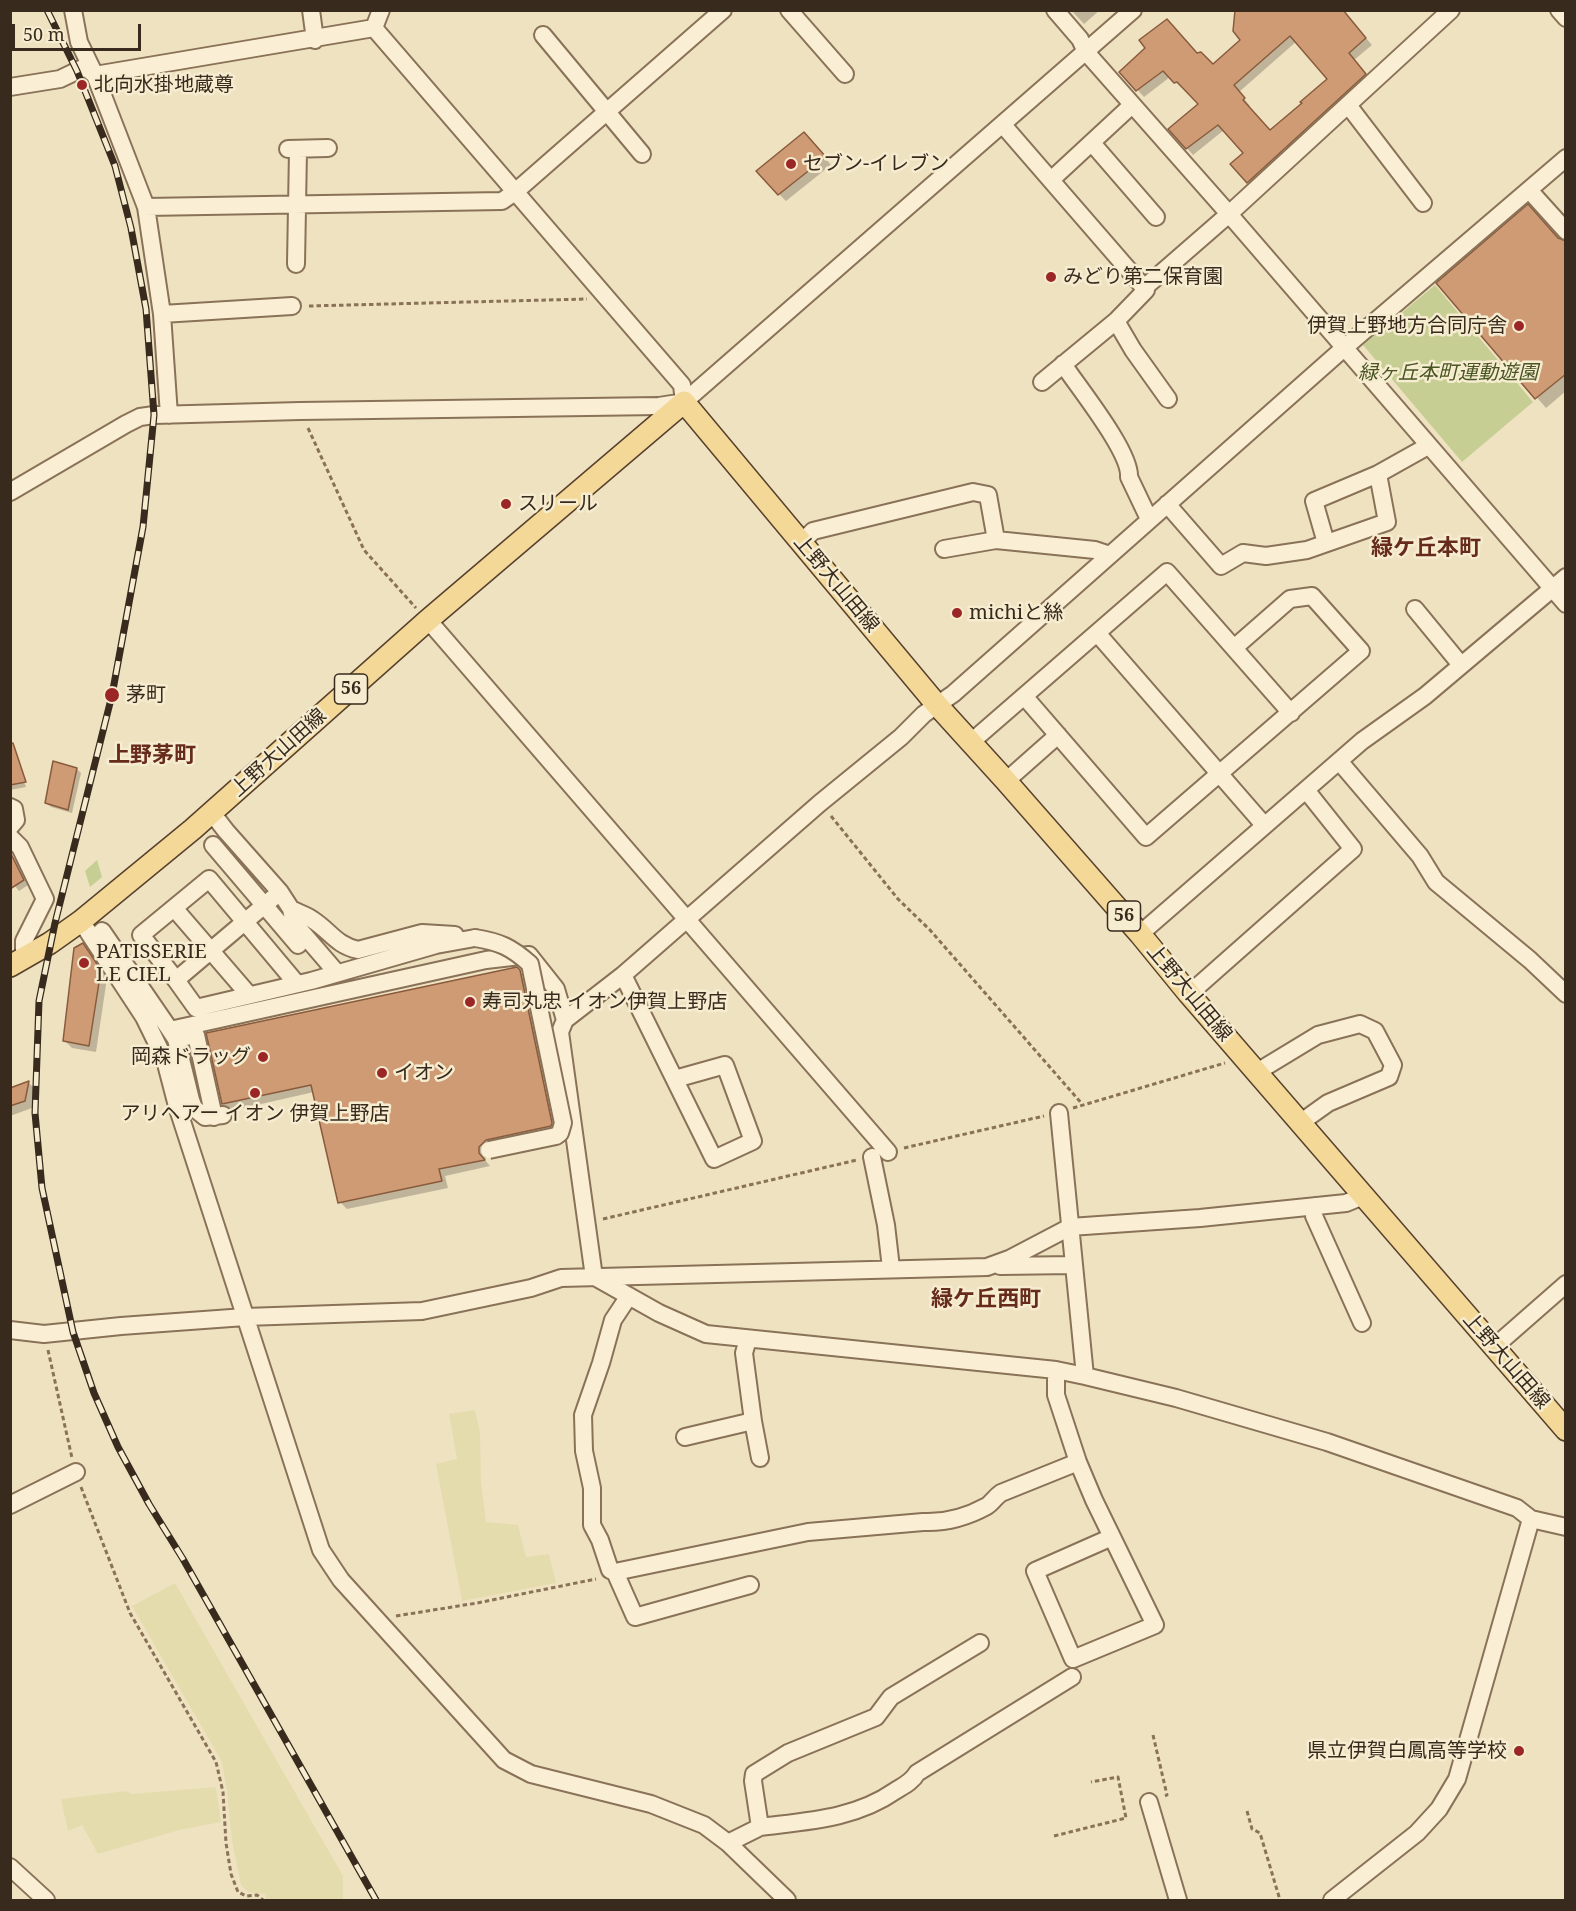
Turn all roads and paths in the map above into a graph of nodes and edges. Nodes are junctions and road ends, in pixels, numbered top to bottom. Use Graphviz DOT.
graph roads {
  1 [pos="73,10"];
  2 [pos="311,10"];
  3 [pos="381,10"];
  4 [pos="723,10"];
  5 [pos="789,10"];
  6 [pos="1055,10"];
  7 [pos="1133,10"];
  8 [pos="1451,10"];
  9 [pos="1559,10"];
  10 [pos="1566,18"];
  11 [pos="374,28"];
  12 [pos="543,35"];
  13 [pos="315,40"];
  14 [pos="1086,52"];
  15 [pos="845,74"];
  16 [pos="95,75"];
  17 [pos="10,87"];
  18 [pos="1132,105"];
  19 [pos="1348,105"];
  20 [pos="608,111"];
  21 [pos="1003,125"];
  22 [pos="1092,143"];
  23 [pos="328,148"];
  24 [pos="642,154"];
  25 [pos="1566,158"];
  26 [pos="1051,180"];
  27 [pos="1529,190"];
  28 [pos="515,192"];
  29 [pos="1423,203"];
  30 [pos="296,205"];
  31 [pos="146,207"];
  32 [pos="1229,214"];
  33 [pos="1156,217"];
  34 [pos="1566,231"];
  35 [pos="296,264"];
  36 [pos="1144,288"];
  37 [pos="607,298"];
  38 [pos="292,306"];
  39 [pos="162,314"];
  40 [pos="1116,321"];
  41 [pos="1344,348"];
  42 [pos="1063,364"];
  43 [pos="1042,382"];
  44 [pos="1168,399"];
  45 [pos="684,402"];
  46 [pos="300,411"];
  47 [pos="169,415"];
  48 [pos="1428,446"];
  49 [pos="1378,474"];
  50 [pos="10,492"];
  51 [pos="1167,504"];
  52 [pos="1149,519"];
  53 [pos="996,540"];
  54 [pos="802,542"];
  55 [pos="1326,543"];
  56 [pos="944,549"];
  57 [pos="1110,555"];
  58 [pos="1566,577"];
  59 [pos="1552,588"];
  60 [pos="1566,604"];
  61 [pos="1415,609"];
  62 [pos="428,620"];
  63 [pos="1097,633"];
  64 [pos="1234,648"];
  65 [pos="1461,665"];
  66 [pos="1024,696"];
  67 [pos="937,705"];
  68 [pos="1291,713"];
  69 [pos="1058,735"];
  70 [pos="970,743"];
  71 [pos="1339,761"];
  72 [pos="1219,774"];
  73 [pos="1006,781"];
  74 [pos="1306,790"];
  75 [pos="820,803"];
  76 [pos="10,807"];
  77 [pos="212,813"];
  78 [pos="1264,825"];
  79 [pos="10,826"];
  80 [pos="10,837"];
  81 [pos="213,845"];
  82 [pos="280,892"];
  83 [pos="174,908"];
  84 [pos="291,909"];
  85 [pos="255,914"];
  86 [pos="686,919"];
  87 [pos="81,921"];
  88 [pos="102,931"];
  89 [pos="1140,934"];
  90 [pos="475,938"];
  91 [pos="211,952"];
  92 [pos="19,962"];
  93 [pos="623,975"];
  94 [pos="318,979"];
  95 [pos="176,980"];
  96 [pos="343,992"];
  97 [pos="1189,994"];
  98 [pos="1566,994"];
  99 [pos="249,995"];
  100 [pos="566,1020"];
  101 [pos="173,1034"];
  102 [pos="1241,1053"];
  103 [pos="1257,1072"];
  104 [pos="675,1079"];
  105 [pos="1083,1105"];
  106 [pos="1059,1113"];
  107 [pos="1300,1123"];
  108 [pos="489,1150"];
  109 [pos="880,1154"];
  110 [pos="1363,1196"];
  111 [pos="1315,1206"];
  112 [pos="587,1223"];
  113 [pos="1070,1227"];
  114 [pos="1074,1265"];
  115 [pos="987,1267"];
  116 [pos="891,1268"];
  117 [pos="594,1277"];
  118 [pos="1566,1284"];
  119 [pos="629,1296"];
  120 [pos="245,1317"];
  121 [pos="1362,1323"];
  122 [pos="10,1330"];
  123 [pos="44,1334"];
  124 [pos="748,1339"];
  125 [pos="1493,1348"];
  126 [pos="1056,1370"];
  127 [pos="1085,1376"];
  128 [pos="753,1421"];
  129 [pos="1566,1430"];
  130 [pos="685,1437"];
  131 [pos="760,1458"];
  132 [pos="1078,1462"];
  133 [pos="75,1472"];
  134 [pos="10,1505"];
  135 [pos="1531,1519"];
  136 [pos="1566,1527"];
  137 [pos="1112,1537"];
  138 [pos="615,1572"];
  139 [pos="750,1585"];
  140 [pos="375,1619"];
  141 [pos="980,1643"];
  142 [pos="1072,1677"];
  143 [pos="1153,1735"];
  144 [pos="1091,1782"];
  145 [pos="1149,1802"];
  146 [pos="1247,1811"];
  147 [pos="760,1827"];
  148 [pos="1054,1836"];
  149 [pos="728,1843"];
  150 [pos="10,1867"];
  151 [pos="46,1900"];
  152 [pos="262,1900"];
  153 [pos="787,1900"];
  154 [pos="1178,1900"];
  155 [pos="1280,1900"];
  156 [pos="1332,1900"];
  1 -- 16 [label="street"];
  2 -- 13 [label="street"];
  3 -- 11 [label="street"];
  4 -- 20 [label="street"];
  5 -- 15 [label="street"];
  6 -- 14 [label="street"];
  7 -- 14 [label="street"];
  8 -- 19 [label="street"];
  9 -- 10 [label="street"];
  11 -- 13 [label="street"];
  11 -- 28 [label="street"];
  12 -- 20 [label="street"];
  13 -- 16 [label="street"];
  14 -- 18 [label="street"];
  14 -- 21 [label="street"];
  16 -- 17 [label="street"];
  16 -- 31 [label="street"];
  18 -- 22 [label="street"];
  18 -- 32 [label="street"];
  19 -- 29 [label="street"];
  19 -- 32 [label="street"];
  20 -- 24 [label="street"];
  20 -- 28 [label="street"];
  21 -- 26 [label="street"];
  21 -- 45 [label="street"];
  22 -- 26 [label="street"];
  22 -- 33 [label="street"];
  23 -- 30 [label="street"];
  25 -- 27 [label="street"];
  26 -- 36 [label="street"];
  27 -- 34 [label="street"];
  27 -- 41 [label="street"];
  28 -- 30 [label="street"];
  28 -- 37 [label="street"];
  30 -- 31 [label="street"];
  30 -- 35 [label="street"];
  31 -- 39 [label="street"];
  32 -- 36 [label="street"];
  32 -- 41 [label="street"];
  36 -- 40 [label="street"];
  37 -- 38 [label="path"];
  37 -- 45 [label="street"];
  38 -- 39 [label="street"];
  39 -- 47 [label="street"];
  40 -- 42 [label="street"];
  40 -- 44 [label="street"];
  41 -- 48 [label="street"];
  41 -- 51 [label="street"];
  42 -- 43 [label="street"];
  42 -- 52 [label="street"];
  45 -- 46 [label="street"];
  45 -- 54 [label="main road, 上野大山田線 / 56"];
  45 -- 62 [label="main road, 上野大山田線 / 56"];
  46 -- 47 [label="street"];
  46 -- 62 [label="path"];
  47 -- 50 [label="street"];
  48 -- 49 [label="street"];
  48 -- 59 [label="street"];
  49 -- 55 [label="street"];
  49 -- 55 [label="street"];
  51 -- 52 [label="street"];
  51 -- 55 [label="street"];
  52 -- 57 [label="street"];
  53 -- 54 [label="street"];
  53 -- 56 [label="street"];
  53 -- 57 [label="street"];
  54 -- 67 [label="main road, 上野大山田線 / 56"];
  57 -- 67 [label="street"];
  58 -- 59 [label="street"];
  59 -- 60 [label="street"];
  59 -- 65 [label="street"];
  61 -- 65 [label="street"];
  62 -- 77 [label="main road, 上野大山田線 / 56"];
  62 -- 86 [label="street"];
  63 -- 64 [label="street"];
  63 -- 66 [label="street"];
  63 -- 72 [label="street"];
  64 -- 68 [label="street"];
  64 -- 68 [label="street"];
  65 -- 71 [label="street"];
  66 -- 69 [label="street"];
  66 -- 70 [label="street"];
  67 -- 70 [label="main road, 上野大山田線 / 56"];
  67 -- 75 [label="street"];
  68 -- 72 [label="street"];
  69 -- 72 [label="street"];
  69 -- 73 [label="street"];
  70 -- 73 [label="main road, 上野大山田線 / 56"];
  71 -- 74 [label="street"];
  71 -- 98 [label="street"];
  72 -- 78 [label="street"];
  73 -- 89 [label="main road, 上野大山田線 / 56"];
  74 -- 78 [label="street"];
  74 -- 97 [label="street"];
  75 -- 86 [label="street"];
  75 -- 105 [label="path"];
  76 -- 79 [label="street"];
  77 -- 82 [label="street"];
  77 -- 87 [label="main road, 上野大山田線 / 56"];
  78 -- 89 [label="street"];
  80 -- 92 [label="street"];
  81 -- 85 [label="street"];
  82 -- 84 [label="street"];
  82 -- 85 [label="street"];
  83 -- 85 [label="street"];
  83 -- 91 [label="street"];
  83 -- 95 [label="street"];
  84 -- 90 [label="street"];
  84 -- 94 [label="street"];
  85 -- 91 [label="street"];
  85 -- 94 [label="street"];
  85 -- 94 [label="street"];
  86 -- 93 [label="street"];
  86 -- 109 [label="street"];
  87 -- 92 [label="main road, 上野大山田線 / 56"];
  87 -- 120 [label="street"];
  88 -- 101 [label="street"];
  89 -- 97 [label="main road, 上野大山田線 / 56"];
  90 -- 94 [label="street"];
  90 -- 108 [label="street, bridge"];
  91 -- 95 [label="street"];
  91 -- 99 [label="street"];
  93 -- 100 [label="street"];
  93 -- 104 [label="street"];
  94 -- 96 [label="street"];
  94 -- 99 [label="street"];
  95 -- 99 [label="street"];
  96 -- 100 [label="street"];
  96 -- 101 [label="street"];
  97 -- 102 [label="main road, 上野大山田線 / 56"];
  100 -- 112 [label="street"];
  101 -- 101 [label="street"];
  102 -- 103 [label="main road, 上野大山田線 / 56"];
  102 -- 105 [label="path"];
  103 -- 107 [label="main road, 上野大山田線 / 56"];
  103 -- 107 [label="street"];
  104 -- 104 [label="street"];
  105 -- 106 [label="path"];
  106 -- 109 [label="path"];
  106 -- 113 [label="street"];
  107 -- 110 [label="main road, 上野大山田線 / 56"];
  109 -- 112 [label="path"];
  109 -- 116 [label="street"];
  110 -- 111 [label="street"];
  110 -- 125 [label="main road, 上野大山田線 / 56"];
  111 -- 113 [label="street"];
  111 -- 121 [label="street"];
  112 -- 117 [label="street"];
  113 -- 114 [label="street"];
  113 -- 115 [label="street"];
  114 -- 115 [label="street"];
  114 -- 127 [label="street"];
  115 -- 116 [label="street"];
  116 -- 117 [label="street"];
  117 -- 119 [label="street"];
  117 -- 120 [label="street"];
  118 -- 125 [label="street"];
  119 -- 124 [label="street"];
  119 -- 138 [label="street"];
  120 -- 123 [label="street"];
  120 -- 140 [label="street"];
  122 -- 123 [label="street"];
  123 -- 133 [label="path"];
  124 -- 126 [label="street"];
  124 -- 128 [label="street"];
  125 -- 129 [label="main road, 上野大山田線 / 56"];
  126 -- 127 [label="street"];
  126 -- 132 [label="street"];
  127 -- 135 [label="street"];
  128 -- 130 [label="street"];
  128 -- 131 [label="street"];
  132 -- 137 [label="street"];
  132 -- 138 [label="street"];
  133 -- 134 [label="street"];
  133 -- 152 [label="path"];
  135 -- 136 [label="street"];
  135 -- 156 [label="street"];
  137 -- 137 [label="street"];
  138 -- 139 [label="street"];
  138 -- 140 [label="path"];
  140 -- 149 [label="street"];
  141 -- 147 [label="street"];
  142 -- 147 [label="street"];
  143 -- 145 [label="path"];
  144 -- 148 [label="path"];
  145 -- 154 [label="street"];
  146 -- 155 [label="path"];
  147 -- 149 [label="street"];
  149 -- 153 [label="street"];
  150 -- 151 [label="street"];
}
